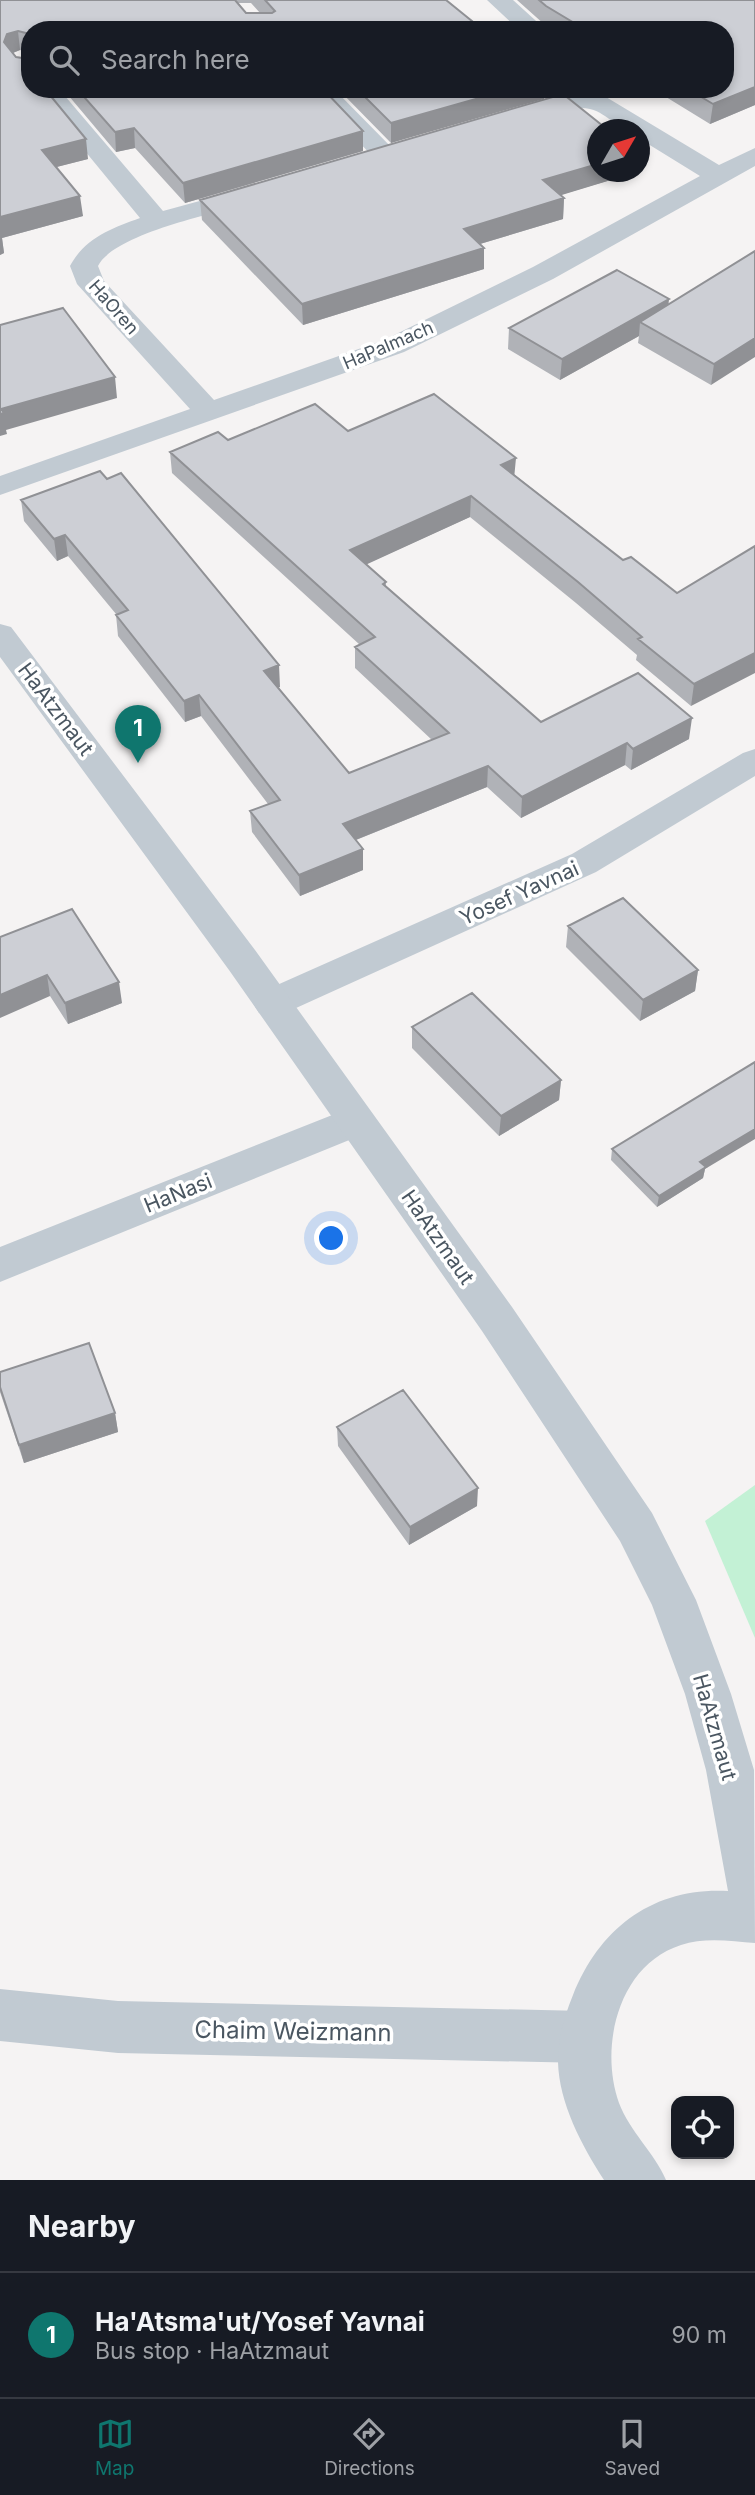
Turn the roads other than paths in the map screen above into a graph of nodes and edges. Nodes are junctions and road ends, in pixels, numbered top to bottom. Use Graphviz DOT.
graph roads {
  1 [pos="499,0"];
  2 [pos="524,21"];
  3 [pos="54,98"];
  4 [pos="329,98"];
  5 [pos="587,98"];
  6 [pos="600,98"];
  7 [pos="506,121"];
  8 [pos="413,148"];
  9 [pos="386,156"];
  10 [pos="755,156"];
  11 [pos="359,163"];
  12 [pos="720,177"];
  13 [pos="279,187"];
  14 [pos="158,222"];
  15 [pos="209,413"];
  16 [pos="0,486"];
  17 [pos="0,634"];
  18 [pos="755,761"];
  19 [pos="272,1003"];
  20 [pos="355,1121"];
  21 [pos="0,1265"];
  22 [pos="755,1900"];
  23 [pos="755,1918"];
  24 [pos="0,2015"];
  25 [pos="586,2037"];
  26 [pos="639,2180"];
  1 -- 2 [label="street"];
  3 -- 14 [label="street"];
  4 -- 9 [label="street"];
  5 -- 7 [label="street"];
  6 -- 12 [label="street"];
  8 -- 9 [label="street"];
  9 -- 11 [label="street"];
  10 -- 12 [label="street, HaPalmach"];
  12 -- 15 [label="street, HaPalmach"];
  13 -- 14 [label="street, HaOren"];
  14 -- 15 [label="street, HaOren"];
  15 -- 16 [label="street, HaPalmach"];
  17 -- 19 [label="street, HaAtzmaut"];
  18 -- 19 [label="street, Yosef Yavnai"];
  19 -- 20 [label="street, HaAtzmaut"];
  20 -- 21 [label="street, HaNasi"];
  20 -- 22 [label="street, HaAtzmaut"];
  23 -- 25 [label="street"];
  24 -- 25 [label="street, Chaim Weizmann"];
  25 -- 26 [label="street"];
}
